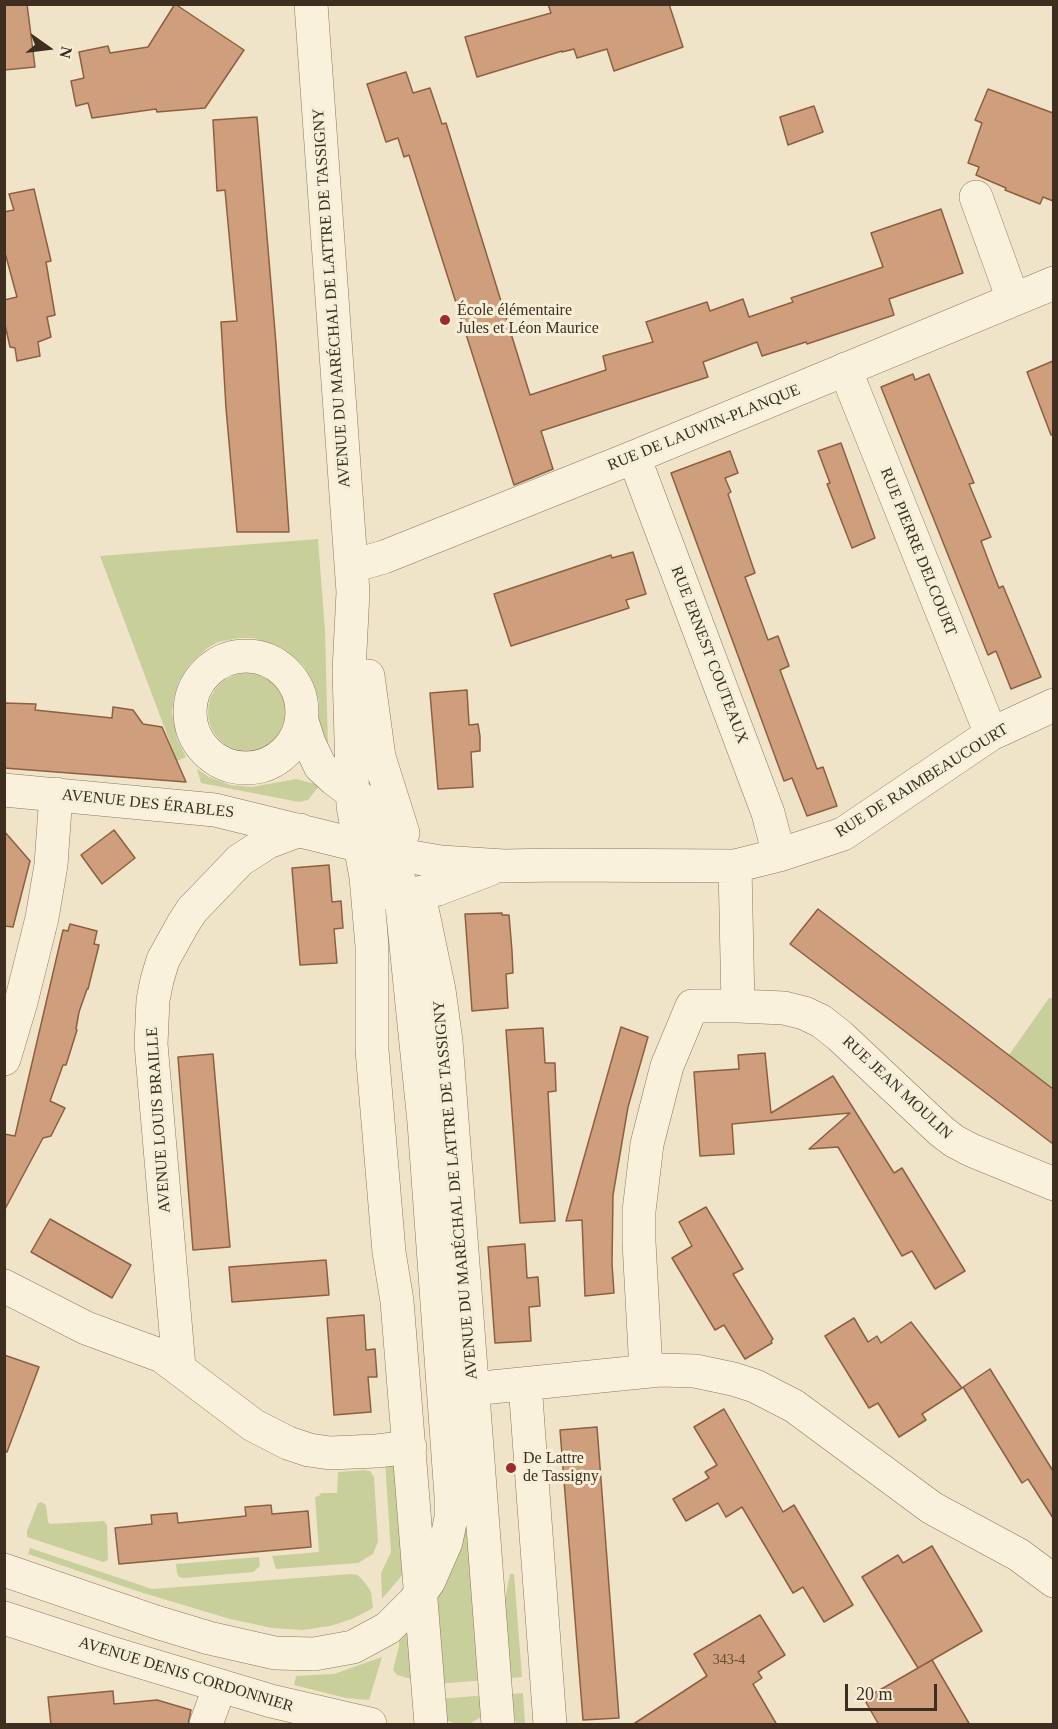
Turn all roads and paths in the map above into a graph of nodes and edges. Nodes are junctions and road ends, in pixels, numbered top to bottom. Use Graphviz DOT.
graph roads {
  1 [pos="311,4"];
  2 [pos="976,197"];
  3 [pos="1053,283"];
  4 [pos="1013,299"];
  5 [pos="845,369"];
  6 [pos="634,457"];
  7 [pos="352,579"];
  8 [pos="1053,705"];
  9 [pos="302,721"];
  10 [pos="991,734"];
  11 [pos="263,766"];
  12 [pos="343,786"];
  13 [pos="4,790"];
  14 [pos="56,794"];
  15 [pos="300,830"];
  16 [pos="386,852"];
  17 [pos="779,855"];
  18 [pos="504,866"];
  19 [pos="735,866"];
  20 [pos="394,893"];
  21 [pos="738,1006"];
  22 [pos="4,1059"];
  23 [pos="1053,1184"];
  24 [pos="4,1286"];
  25 [pos="179,1367"];
  26 [pos="646,1371"];
  27 [pos="525,1384"];
  28 [pos="471,1389"];
  29 [pos="410,1446"];
  30 [pos="4,1556"];
  31 [pos="4,1570"];
  32 [pos="419,1579"];
  33 [pos="1053,1581"];
  34 [pos="4,1617"];
  35 [pos="220,1686"];
  36 [pos="206,1725"];
  37 [pos="370,1725"];
  38 [pos="431,1725"];
  39 [pos="498,1725"];
  40 [pos="550,1725"];
  1 -- 7 [label="street, AVENUE DU MARÉCHAL DE LATTRE DE TASSIGNY"];
  2 -- 4 [label="street"];
  3 -- 4 [label="street, RUE DE LAUWIN-PLANQUE"];
  4 -- 5 [label="street, RUE DE LAUWIN-PLANQUE"];
  5 -- 6 [label="street, RUE DE LAUWIN-PLANQUE"];
  5 -- 10 [label="street, RUE PIERRE DELCOURT"];
  6 -- 7 [label="street, RUE DE LAUWIN-PLANQUE"];
  6 -- 17 [label="street, RUE ERNEST COUTEAUX"];
  7 -- 12 [label="street, AVENUE DU MARÉCHAL DE LATTRE DE TASSIGNY"];
  7 -- 16 [label="street, AVENUE DU MARÉCHAL DE LATTRE DE TASSIGNY"];
  8 -- 10 [label="street, RUE DE RAIMBEAUCOURT"];
  9 -- 11 [label="street"];
  9 -- 11 [label="street"];
  9 -- 12 [label="street"];
  10 -- 17 [label="street, RUE DE RAIMBEAUCOURT"];
  11 -- 12 [label="street"];
  12 -- 16 [label="street, AVENUE DU MARÉCHAL DE LATTRE DE TASSIGNY"];
  13 -- 14 [label="street, AVENUE DES ÉRABLES"];
  14 -- 15 [label="street, AVENUE DES ÉRABLES"];
  14 -- 22 [label="street"];
  15 -- 16 [label="street, AVENUE DES ÉRABLES"];
  15 -- 25 [label="street, AVENUE LOUIS BRAILLE"];
  16 -- 18 [label="street, RUE DE RAIMBEAUCOURT"];
  16 -- 20 [label="street, AVENUE DU MARÉCHAL DE LATTRE DE TASSIGNY"];
  16 -- 20 [label="street, AVENUE DU MARÉCHAL DE LATTRE DE TASSIGNY"];
  17 -- 19 [label="street, RUE DE RAIMBEAUCOURT"];
  18 -- 19 [label="street, RUE DE RAIMBEAUCOURT"];
  18 -- 20 [label="street, RUE DE RAIMBEAUCOURT"];
  19 -- 21 [label="street"];
  20 -- 28 [label="street, AVENUE DU MARÉCHAL DE LATTRE DE TASSIGNY"];
  20 -- 29 [label="street, AVENUE DU MARÉCHAL DE LATTRE DE TASSIGNY"];
  20 -- 32 [label="street"];
  21 -- 23 [label="street, RUE JEAN MOULIN"];
  21 -- 26 [label="street, RUE JEAN MOULIN"];
  24 -- 25 [label="street"];
  25 -- 29 [label="street"];
  26 -- 27 [label="street"];
  26 -- 33 [label="street"];
  27 -- 28 [label="street"];
  27 -- 40 [label="street"];
  28 -- 39 [label="street, AVENUE DU MARÉCHAL DE LATTRE DE TASSIGNY"];
  29 -- 32 [label="street, AVENUE DU MARÉCHAL DE LATTRE DE TASSIGNY"];
  30 -- 32 [label="street"];
  31 -- 32 [label="street"];
  32 -- 38 [label="street, AVENUE DU MARÉCHAL DE LATTRE DE TASSIGNY"];
  34 -- 35 [label="street, AVENUE DENIS CORDONNIER"];
  35 -- 36 [label="street"];
  35 -- 37 [label="street, AVENUE DENIS CORDONNIER"];
}
